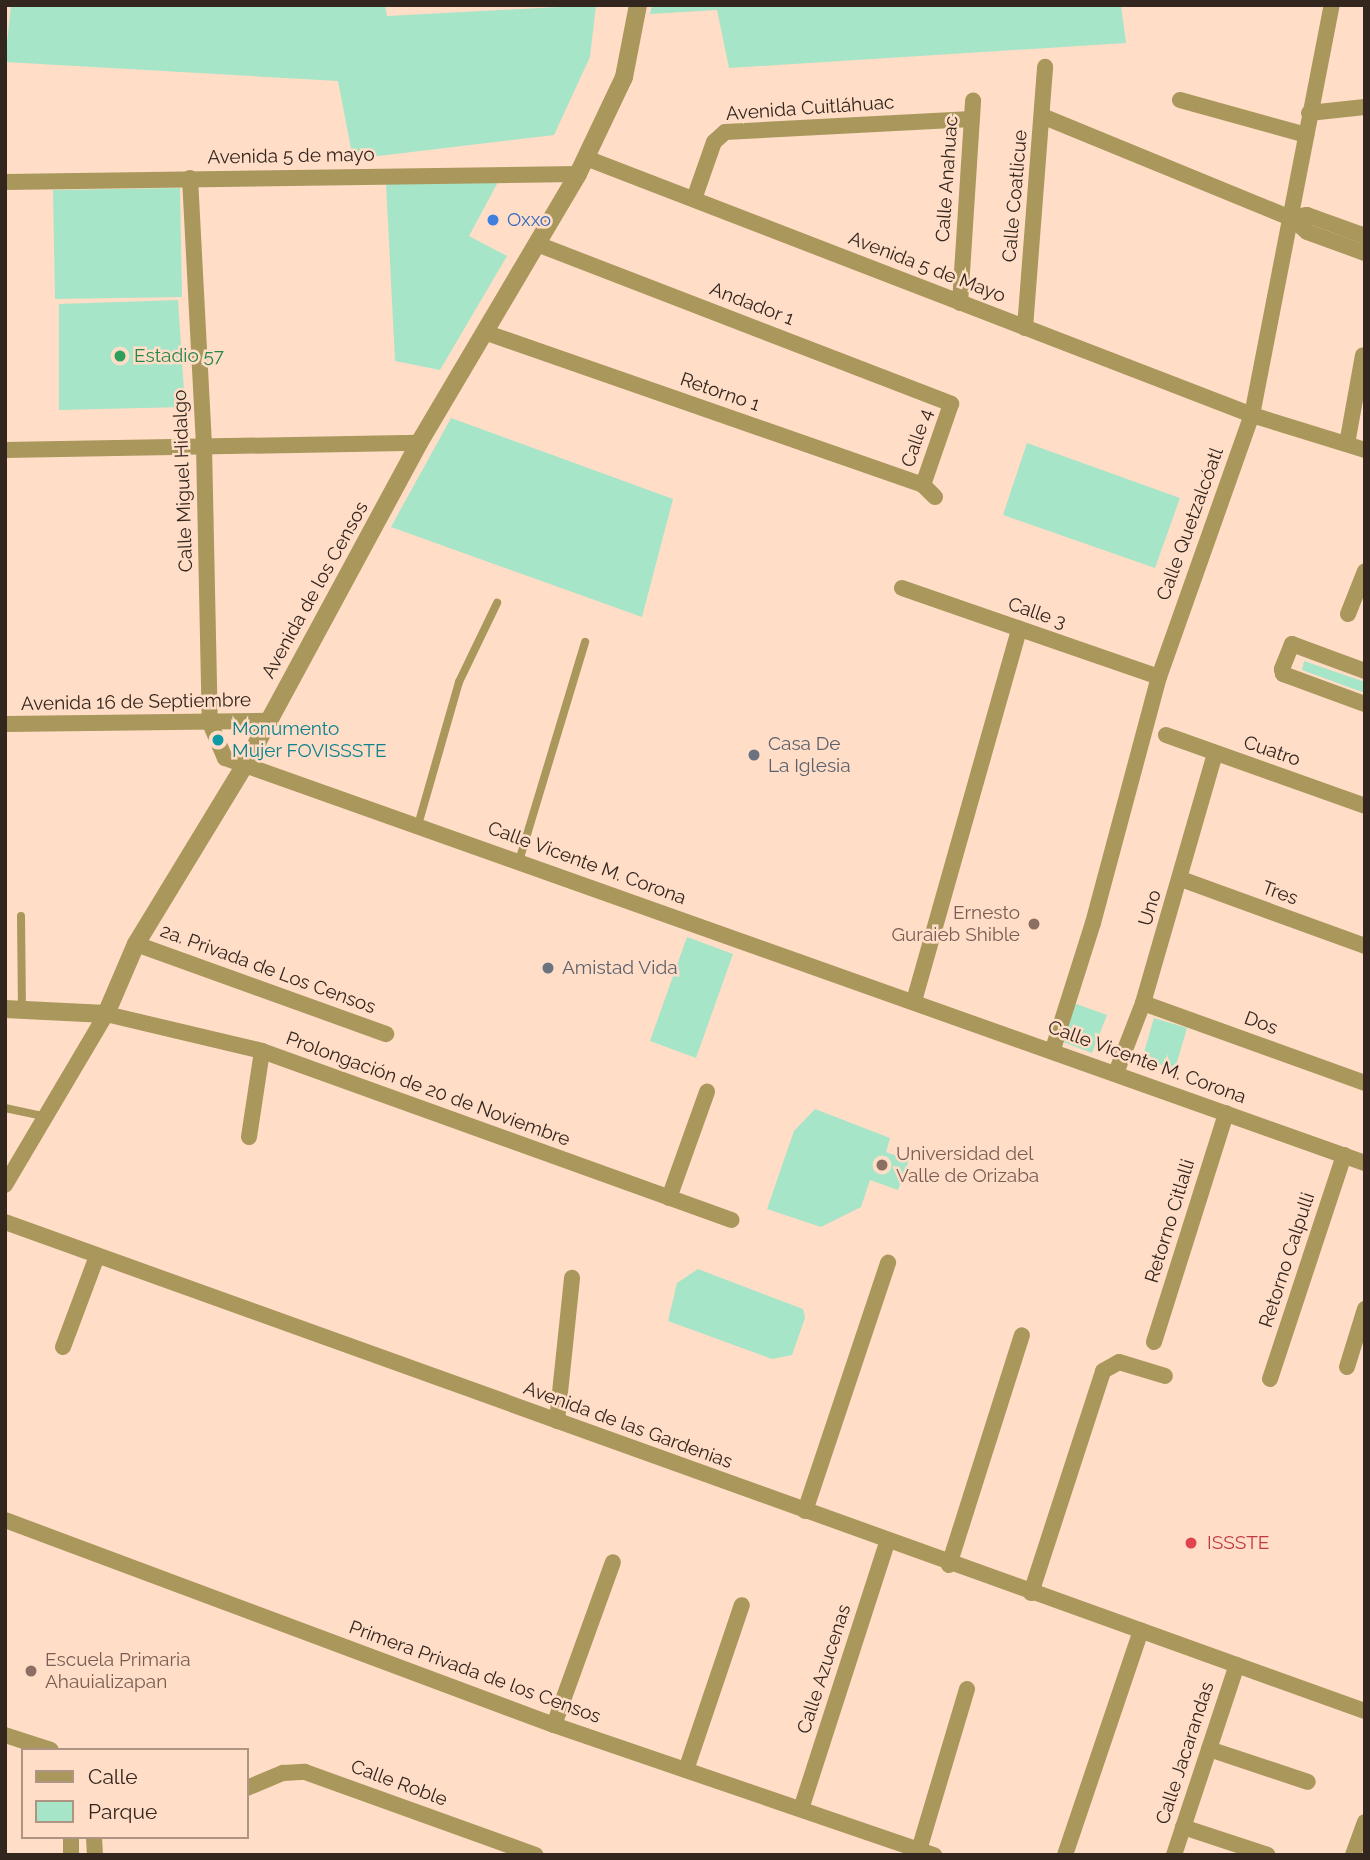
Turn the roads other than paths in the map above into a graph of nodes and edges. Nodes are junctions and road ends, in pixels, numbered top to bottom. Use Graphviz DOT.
graph roads {
  1 [pos="638,5"];
  2 [pos="1332,5"];
  3 [pos="1045,67"];
  4 [pos="973,100"];
  5 [pos="1180,100"];
  6 [pos="1365,107"];
  7 [pos="1309,113"];
  8 [pos="1042,116"];
  9 [pos="972,119"];
  10 [pos="1306,135"];
  11 [pos="582,166"];
  12 [pos="190,178"];
  13 [pos="5,182"];
  14 [pos="694,199"];
  15 [pos="1291,218"];
  16 [pos="1365,236"];
  17 [pos="537,244"];
  18 [pos="1365,253"];
  19 [pos="960,303"];
  20 [pos="1026,328"];
  21 [pos="487,333"];
  22 [pos="1363,355"];
  23 [pos="951,404"];
  24 [pos="1252,415"];
  25 [pos="419,443"];
  26 [pos="1347,444"];
  27 [pos="204,446"];
  28 [pos="5,450"];
  29 [pos="1365,450"];
  30 [pos="929,491"];
  31 [pos="1364,573"];
  32 [pos="902,588"];
  33 [pos="497,603"];
  34 [pos="1349,614"];
  35 [pos="1019,629"];
  36 [pos="585,642"];
  37 [pos="1365,671"];
  38 [pos="1159,677"];
  39 [pos="1365,704"];
  40 [pos="267,721"];
  41 [pos="209,723"];
  42 [pos="5,724"];
  43 [pos="1166,736"];
  44 [pos="1215,753"];
  45 [pos="245,765"];
  46 [pos="1365,806"];
  47 [pos="418,825"];
  48 [pos="519,861"];
  49 [pos="1181,879"];
  50 [pos="21,916"];
  51 [pos="136,944"];
  52 [pos="1365,946"];
  53 [pos="914,1001"];
  54 [pos="1143,1003"];
  55 [pos="14,1010"];
  56 [pos="106,1014"];
  57 [pos="386,1034"];
  58 [pos="1053,1049"];
  59 [pos="262,1051"];
  60 [pos="1116,1073"];
  61 [pos="1365,1083"];
  62 [pos="707,1092"];
  63 [pos="5,1108"];
  64 [pos="1226,1113"];
  65 [pos="43,1116"];
  66 [pos="249,1137"];
  67 [pos="1344,1155"];
  68 [pos="1365,1163"];
  69 [pos="5,1185"];
  70 [pos="669,1198"];
  71 [pos="732,1220"];
  72 [pos="5,1222"];
  73 [pos="97,1256"];
  74 [pos="888,1263"];
  75 [pos="572,1278"];
  76 [pos="1365,1309"];
  77 [pos="1022,1335"];
  78 [pos="1154,1342"];
  79 [pos="63,1348"];
  80 [pos="1347,1367"];
  81 [pos="1165,1376"];
  82 [pos="1270,1379"];
  83 [pos="557,1421"];
  84 [pos="805,1511"];
  85 [pos="5,1520"];
  86 [pos="887,1543"];
  87 [pos="613,1562"];
  88 [pos="949,1565"];
  89 [pos="1031,1592"];
  90 [pos="742,1605"];
  91 [pos="1141,1631"];
  92 [pos="1237,1665"];
  93 [pos="967,1689"];
  94 [pos="1365,1711"];
  95 [pos="554,1725"];
  96 [pos="5,1735"];
  97 [pos="45,1748"];
  98 [pos="1209,1749"];
  99 [pos="686,1770"];
  100 [pos="1308,1783"];
  101 [pos="248,1788"];
  102 [pos="800,1809"];
  103 [pos="1365,1822"];
  104 [pos="1183,1827"];
  105 [pos="927,1852"];
  106 [pos="536,1855"];
  107 [pos="1065,1855"];
  108 [pos="1174,1855"];
  109 [pos="1268,1855"];
  110 [pos="1353,1855"];
  1 -- 11 [label="street, Avenida de los Censos"];
  2 -- 7 [label="street, Calle Quetzalcóatl"];
  3 -- 8 [label="street, Calle Coatlicue"];
  4 -- 9 [label="street, Calle Anahuac"];
  5 -- 10 [label="street"];
  6 -- 7 [label="street"];
  7 -- 10 [label="street, Calle Quetzalcóatl"];
  8 -- 15 [label="street"];
  8 -- 20 [label="street, Calle Coatlicue"];
  9 -- 14 [label="street, Avenida Cuitláhuac"];
  9 -- 19 [label="street, Calle Anahuac"];
  10 -- 15 [label="street, Calle Quetzalcóatl"];
  11 -- 12 [label="street, Avenida 5 de mayo"];
  11 -- 14 [label="street, Avenida 5 de Mayo"];
  11 -- 17 [label="street, Avenida de los Censos"];
  12 -- 13 [label="street, Avenida 5 de mayo"];
  12 -- 27 [label="street, Calle Miguel Hidalgo"];
  14 -- 19 [label="street, Avenida 5 de Mayo"];
  15 -- 16 [label="street"];
  15 -- 18 [label="street"];
  15 -- 24 [label="street, Calle Quetzalcóatl"];
  17 -- 21 [label="street, Avenida de los Censos"];
  17 -- 23 [label="street, Andador 1"];
  19 -- 20 [label="street, Avenida 5 de Mayo"];
  20 -- 24 [label="street, Avenida 5 de Mayo"];
  21 -- 25 [label="street, Avenida de los Censos"];
  21 -- 30 [label="street, Retorno 1"];
  22 -- 26 [label="street"];
  23 -- 30 [label="street, Calle 4"];
  24 -- 26 [label="street"];
  24 -- 38 [label="street, Calle Quetzalcóatl"];
  25 -- 27 [label="street"];
  25 -- 40 [label="street, Avenida de los Censos"];
  26 -- 29 [label="street"];
  27 -- 28 [label="street"];
  27 -- 41 [label="street, Calle Miguel Hidalgo"];
  31 -- 34 [label="street"];
  32 -- 35 [label="street, Calle 3"];
  33 -- 47 [label="lane"];
  35 -- 38 [label="street, Calle 3"];
  35 -- 53 [label="street"];
  36 -- 48 [label="lane"];
  37 -- 39 [label="street"];
  38 -- 58 [label="street, Calle Quetzalcóatl"];
  40 -- 41 [label="street, Avenida 16 de Septiembre"];
  40 -- 45 [label="street, Avenida de los Censos"];
  41 -- 42 [label="street, Avenida 16 de Septiembre"];
  41 -- 45 [label="street, Calle Miguel Hidalgo"];
  43 -- 44 [label="street, Cuatro"];
  44 -- 46 [label="street, Cuatro"];
  44 -- 49 [label="street, Uno"];
  45 -- 47 [label="street, Calle Vicente M. Corona"];
  45 -- 51 [label="street, Avenida de los Censos"];
  47 -- 48 [label="street, Calle Vicente M. Corona"];
  48 -- 53 [label="street, Calle Vicente M. Corona"];
  49 -- 52 [label="street, Tres"];
  49 -- 54 [label="street, Uno"];
  50 -- 55 [label="lane"];
  51 -- 56 [label="street, Avenida de los Censos"];
  51 -- 57 [label="street, 2a. Privada de Los Censos"];
  53 -- 58 [label="street, Calle Vicente M. Corona"];
  54 -- 60 [label="street, Uno"];
  54 -- 61 [label="street, Dos"];
  55 -- 56 [label="street"];
  56 -- 59 [label="street, Prolongación de 20 de Noviembre"];
  56 -- 65 [label="street, Avenida de los Censos"];
  58 -- 60 [label="street, Calle Vicente M. Corona"];
  59 -- 66 [label="street"];
  59 -- 70 [label="street, Prolongación de 20 de Noviembre"];
  60 -- 64 [label="street, Calle Vicente M. Corona"];
  62 -- 70 [label="street"];
  63 -- 65 [label="lane"];
  64 -- 67 [label="street, Calle Vicente M. Corona"];
  64 -- 78 [label="street, Retorno Citlalli"];
  65 -- 69 [label="street, Avenida de los Censos"];
  67 -- 68 [label="street, Calle Vicente M. Corona"];
  67 -- 82 [label="street, Retorno Calpulli"];
  70 -- 71 [label="street, Prolongación de 20 de Noviembre"];
  72 -- 73 [label="street, Avenida de las Gardenias"];
  73 -- 79 [label="street"];
  73 -- 83 [label="street, Avenida de las Gardenias"];
  74 -- 84 [label="street"];
  75 -- 83 [label="street"];
  76 -- 80 [label="street"];
  77 -- 88 [label="street"];
  81 -- 89 [label="street"];
  83 -- 84 [label="street, Avenida de las Gardenias"];
  84 -- 86 [label="street, Avenida de las Gardenias"];
  85 -- 95 [label="street, Primera Privada de los Censos"];
  86 -- 88 [label="street, Avenida de las Gardenias"];
  86 -- 102 [label="street, Calle Azucenas"];
  87 -- 95 [label="street"];
  88 -- 89 [label="street, Avenida de las Gardenias"];
  89 -- 91 [label="street, Avenida de las Gardenias"];
  90 -- 99 [label="street"];
  91 -- 92 [label="street, Avenida de las Gardenias"];
  91 -- 107 [label="street"];
  92 -- 94 [label="street, Avenida de las Gardenias"];
  92 -- 98 [label="street, Calle Jacarandas"];
  93 -- 105 [label="street"];
  95 -- 99 [label="street, Primera Privada de los Censos"];
  96 -- 97 [label="street"];
  98 -- 100 [label="street"];
  98 -- 104 [label="street, Calle Jacarandas"];
  99 -- 102 [label="street, Primera Privada de los Censos"];
  101 -- 106 [label="street, Calle Roble"];
  102 -- 105 [label="street, Primera Privada de los Censos"];
  103 -- 110 [label="street"];
  104 -- 108 [label="street, Calle Jacarandas"];
  104 -- 109 [label="street"];
}
